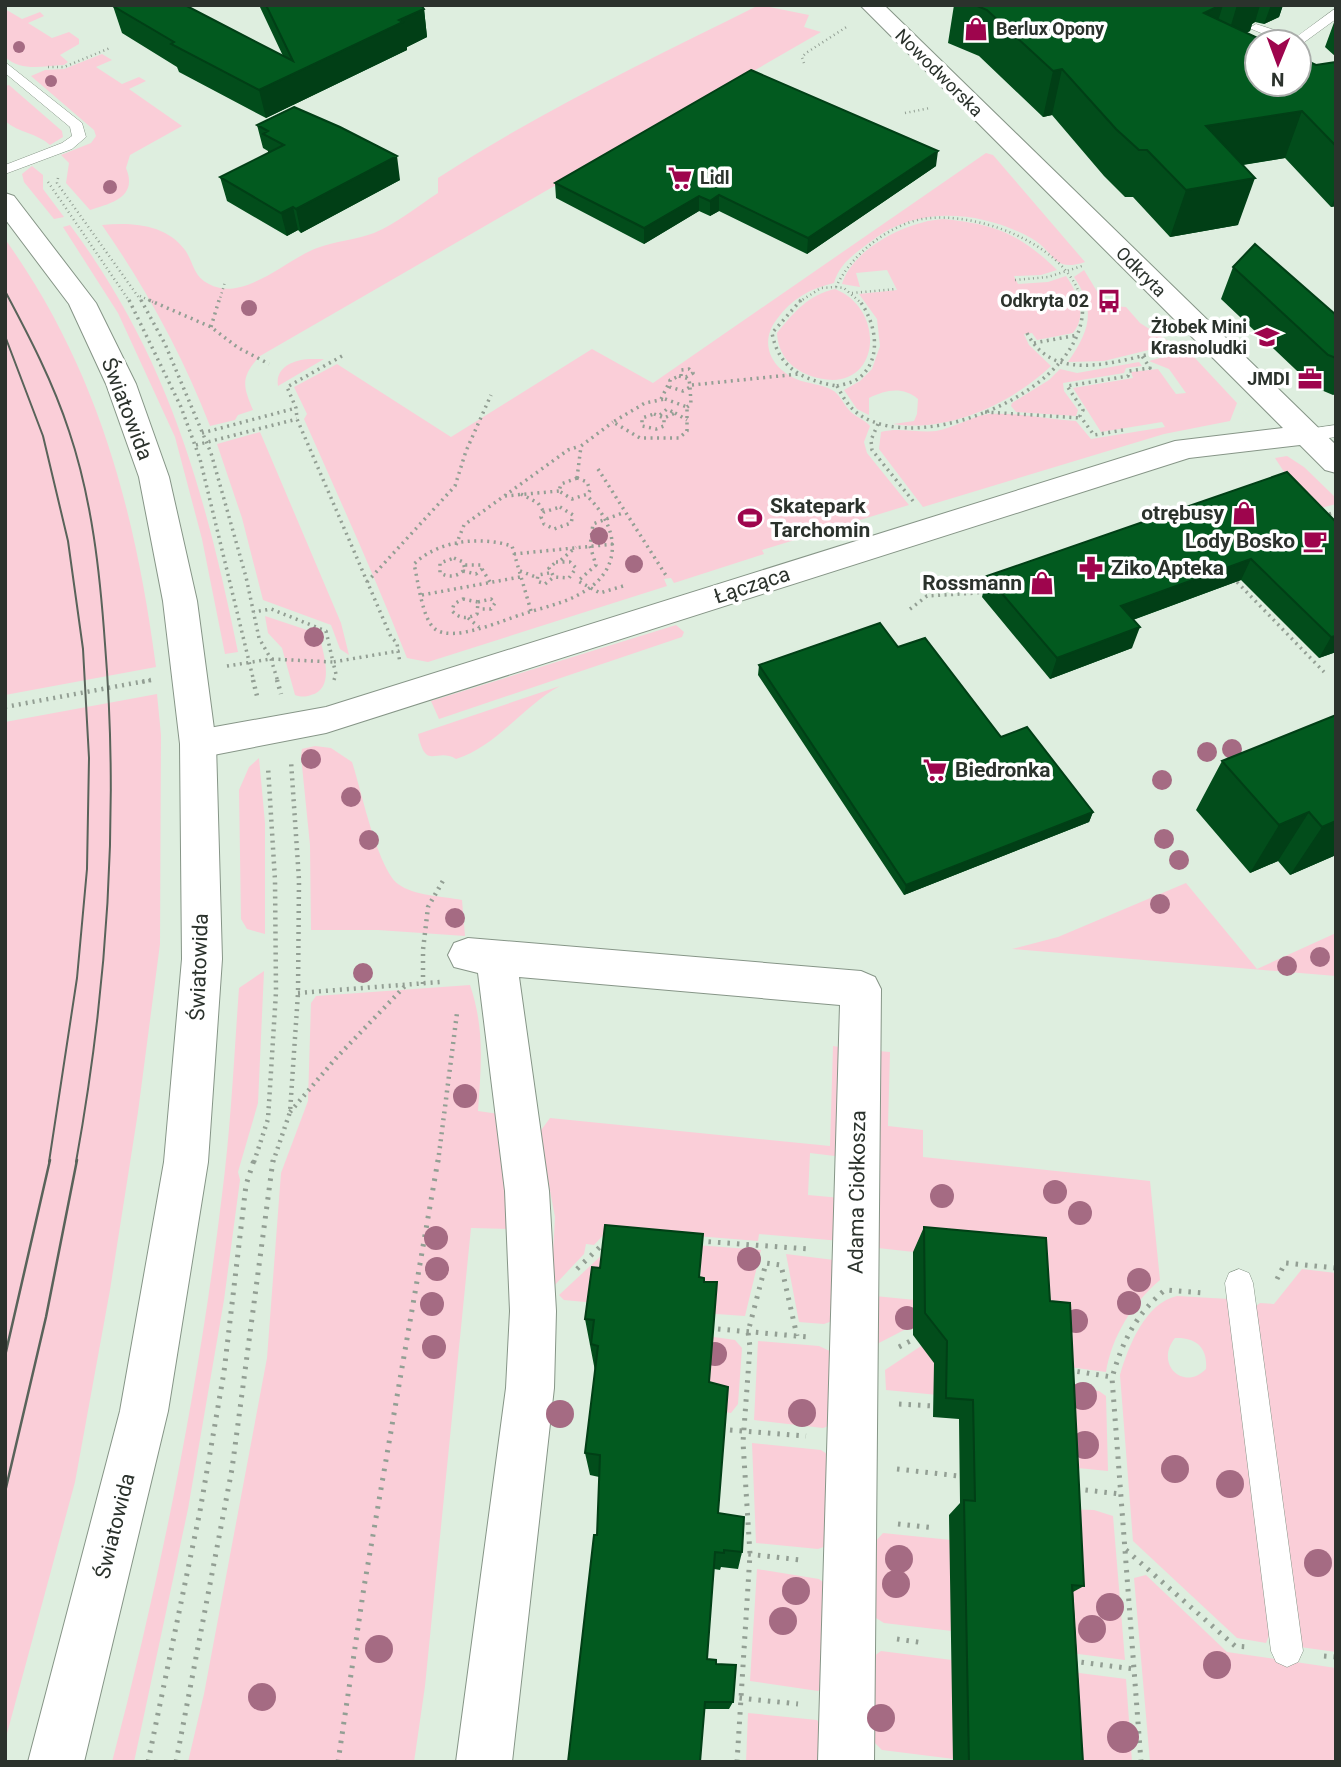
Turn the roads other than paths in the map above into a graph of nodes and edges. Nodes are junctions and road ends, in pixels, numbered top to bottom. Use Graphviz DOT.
graph roads {
  1 [pos="871,5"];
  2 [pos="1336,12"];
  3 [pos="1313,30"];
  4 [pos="10,73"];
  5 [pos="1007,140"];
  6 [pos="5,170"];
  7 [pos="5,201"];
  8 [pos="1322,433"];
  9 [pos="1336,463"];
  10 [pos="198,744"];
  11 [pos="1240,1290"];
  12 [pos="1287,1651"];
  13 [pos="56,1762"];
  14 [pos="484,1762"];
  15 [pos="846,1762"];
  1 -- 5 [label="street, Nowodworska"];
  2 -- 3 [label="lane"];
  4 -- 6 [label="lane"];
  5 -- 8 [label="street, Odkryta"];
  7 -- 10 [label="street, Światowida"];
  8 -- 9 [label="street, Odkryta"];
  8 -- 10 [label="street, Łącząca"];
  10 -- 13 [label="street, Światowida"];
  11 -- 12 [label="lane"];
  14 -- 15 [label="street, Adama Ciołkosza"];
}
